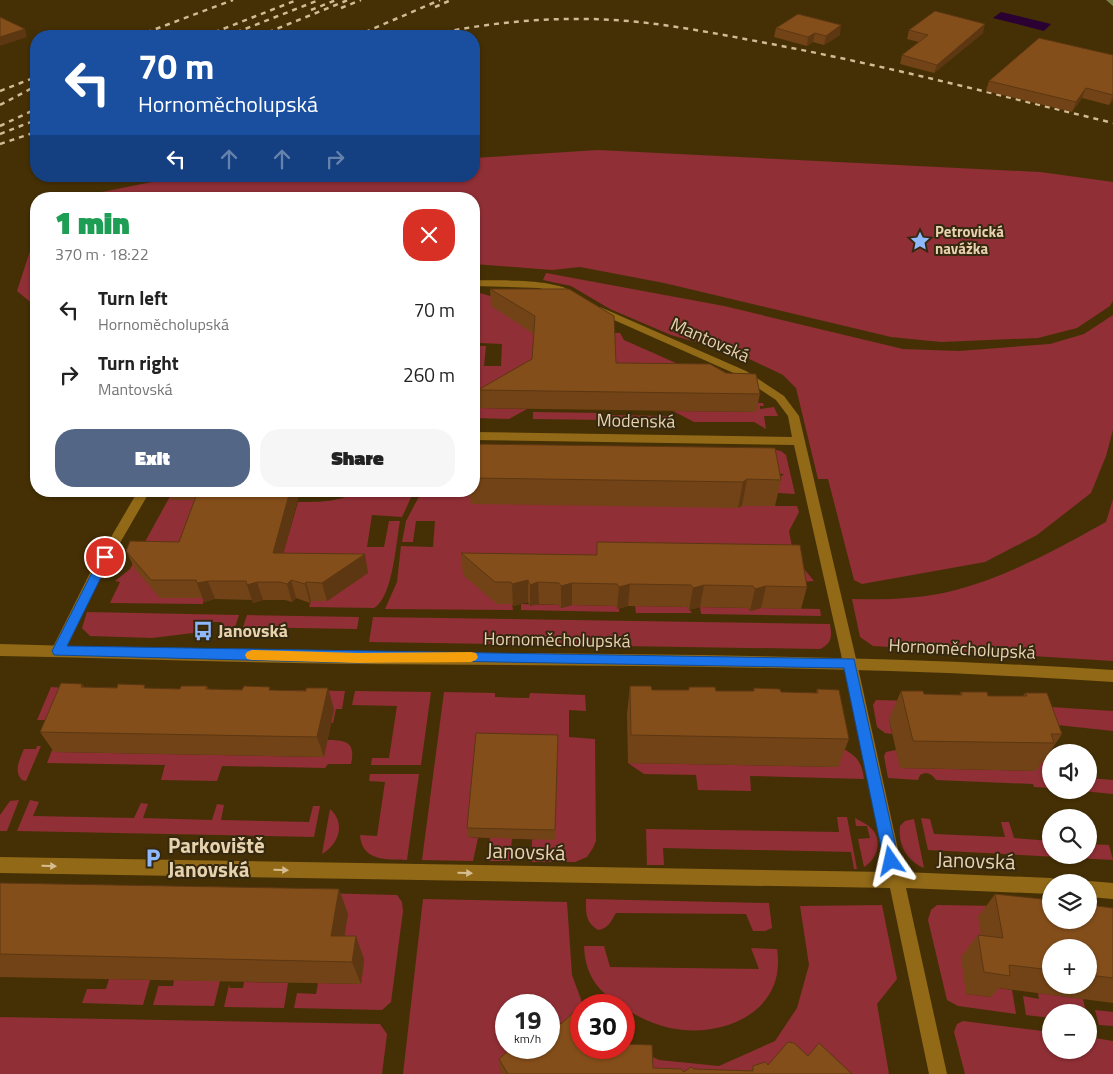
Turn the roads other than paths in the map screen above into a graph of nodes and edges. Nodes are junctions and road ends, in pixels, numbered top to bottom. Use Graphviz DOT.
graph roads {
  1 [pos="1109,0"];
  2 [pos="1113,4"];
  3 [pos="480,283"];
  4 [pos="480,436"];
  5 [pos="799,441"];
  6 [pos="140,497"];
  7 [pos="0,650"];
  8 [pos="58,651"];
  9 [pos="850,663"];
  10 [pos="1113,676"];
  11 [pos="0,865"];
  12 [pos="895,880"];
  13 [pos="1042,886"];
  14 [pos="1097,890"];
  15 [pos="1113,891"];
  16 [pos="938,1074"];
  1 -- 2 [label="main road"];
  3 -- 5 [label="street, Mantovská"];
  4 -- 5 [label="street, Modenská"];
  5 -- 9 [label="street, Mantovská"];
  6 -- 8 [label="street"];
  7 -- 8 [label="street, Hornoměcholupská"];
  8 -- 9 [label="street, Hornoměcholupská"];
  9 -- 10 [label="street, Hornoměcholupská"];
  9 -- 12 [label="street, Mantovská"];
  11 -- 12 [label="street, Janovská, one-way"];
  12 -- 13 [label="street, Janovská"];
  12 -- 16 [label="street, Mantovská"];
  14 -- 15 [label="street"];
}
